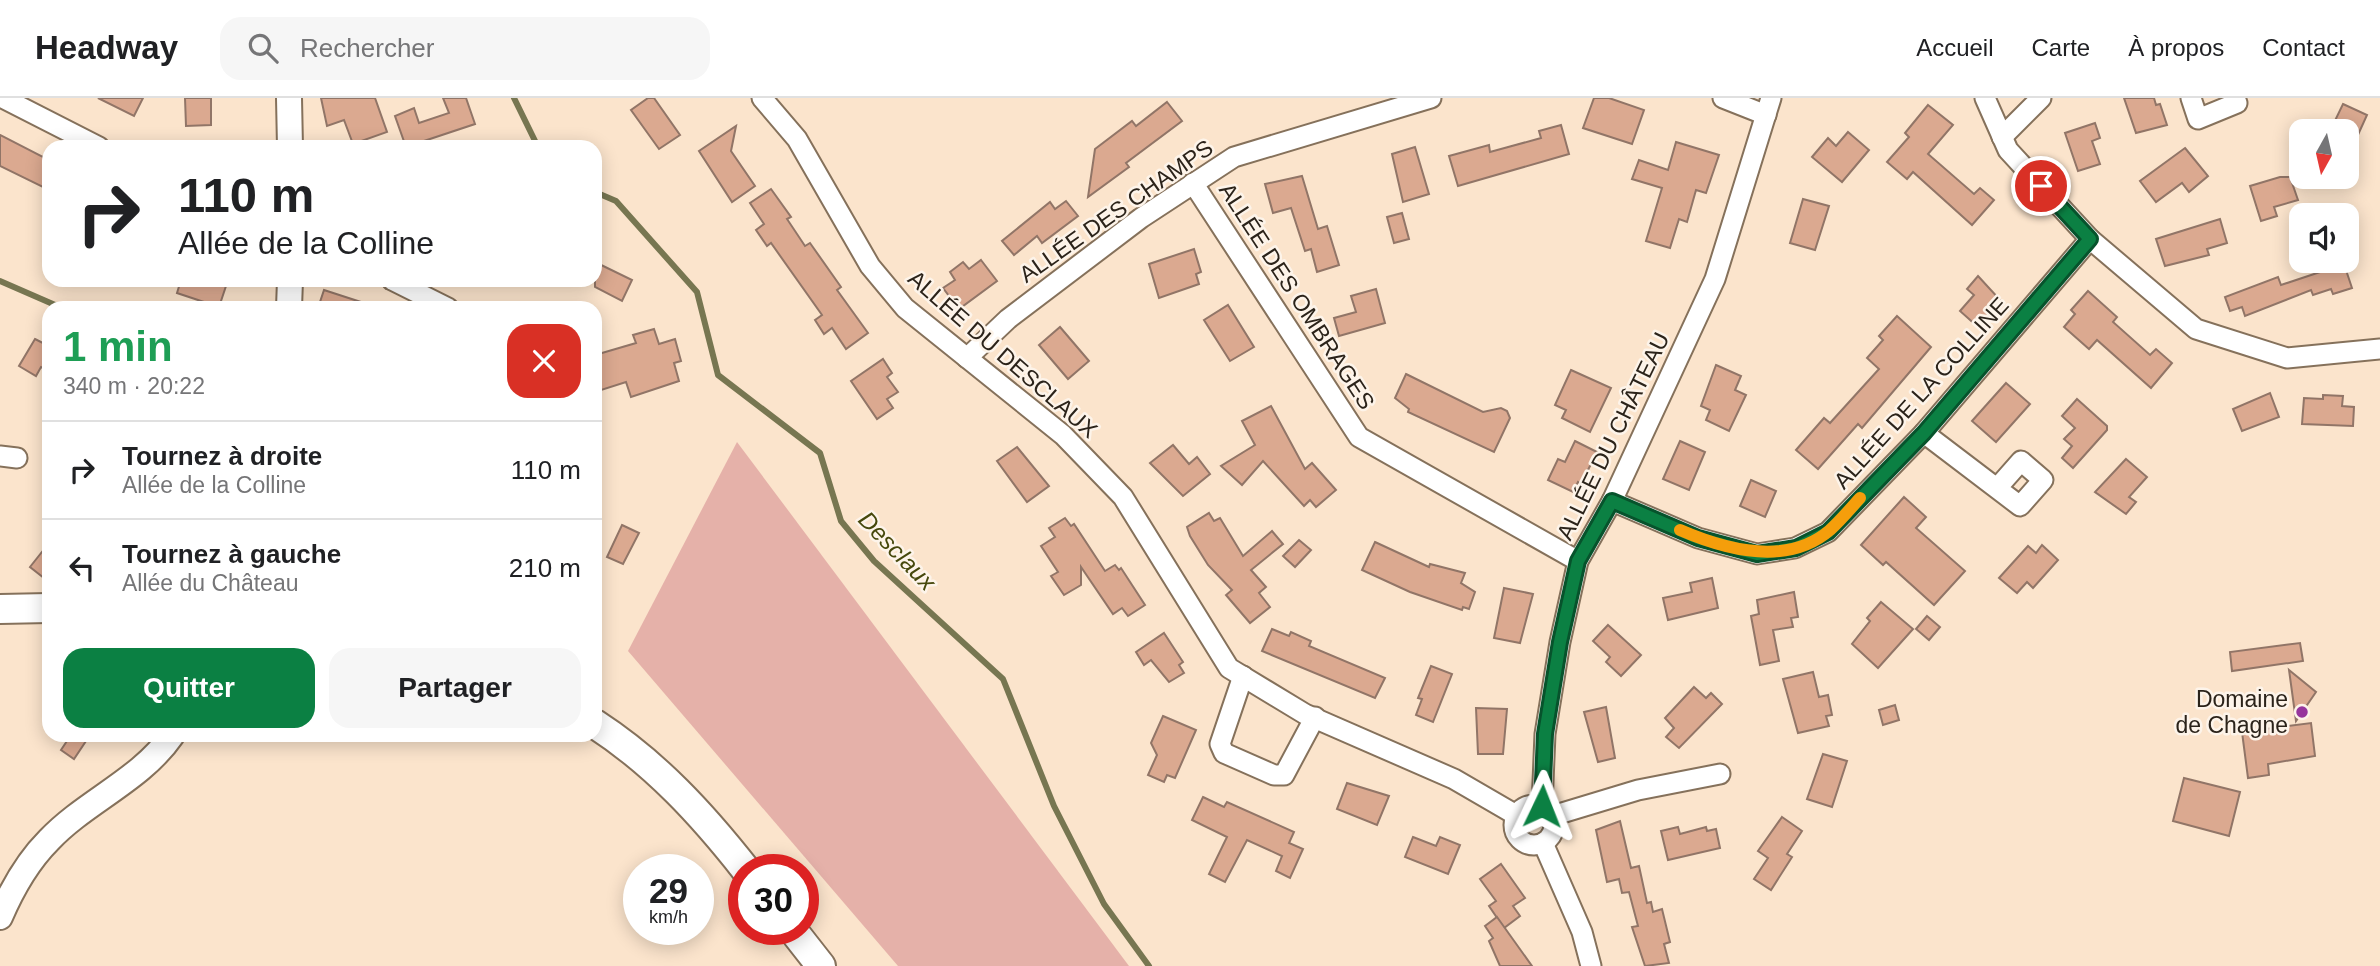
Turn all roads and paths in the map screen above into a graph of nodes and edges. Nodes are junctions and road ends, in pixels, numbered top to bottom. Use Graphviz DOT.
graph roads {
  1 [pos="3,98"];
  2 [pos="289,98"];
  3 [pos="762,98"];
  4 [pos="1431,98"];
  5 [pos="1723,98"];
  6 [pos="1984,98"];
  7 [pos="2040,98"];
  8 [pos="2191,98"];
  9 [pos="2235,98"];
  10 [pos="1768,106"];
  11 [pos="2002,137"];
  12 [pos="85,140"];
  13 [pos="290,140"];
  14 [pos="1193,183"];
  15 [pos="2090,239"];
  16 [pos="406,287"];
  17 [pos="434,301"];
  18 [pos="2380,349"];
  19 [pos="967,358"];
  20 [pos="1924,433"];
  21 [pos="1998,487"];
  22 [pos="1612,501"];
  23 [pos="1578,561"];
  24 [pos="42,608"];
  25 [pos="0,609"];
  26 [pos="1243,676"];
  27 [pos="1315,717"];
  28 [pos="602,729"];
  29 [pos="167,742"];
  30 [pos="1720,774"];
  31 [pos="1547,811"];
  32 [pos="1516,816"];
  33 [pos="1544,843"];
  34 [pos="734,854"];
  35 [pos="0,917"];
  36 [pos="805,945"];
  37 [pos="821,966"];
  38 [pos="1591,966"];
  1 -- 12 [label="street"];
  2 -- 13 [label="street"];
  3 -- 19 [label="street, ALLÉE DU DESCLAUX"];
  4 -- 14 [label="street, ALLÉE DES CHAMPS"];
  5 -- 10 [label="street"];
  6 -- 11 [label="street"];
  7 -- 11 [label="street"];
  8 -- 9 [label="street"];
  10 -- 22 [label="street, ALLÉE DU CHÂTEAU"];
  11 -- 15 [label="street"];
  14 -- 19 [label="street, ALLÉE DES CHAMPS"];
  14 -- 23 [label="street, ALLÉE DES OMBRAGES"];
  15 -- 18 [label="street"];
  15 -- 20 [label="street, ALLÉE DE LA COLLINE"];
  16 -- 17 [label="street"];
  19 -- 26 [label="street, ALLÉE DU DESCLAUX"];
  20 -- 21 [label="street"];
  20 -- 22 [label="street, ALLÉE DE LA COLLINE"];
  22 -- 23 [label="street, ALLÉE DU CHÂTEAU"];
  23 -- 31 [label="street, ALLÉE DU CHÂTEAU"];
  24 -- 25 [label="main road"];
  26 -- 27 [label="street, ALLÉE DU DESCLAUX"];
  26 -- 27 [label="street"];
  27 -- 32 [label="street, ALLÉE DU DESCLAUX"];
  28 -- 34 [label="main road"];
  29 -- 35 [label="street"];
  30 -- 31 [label="street"];
  31 -- 32 [label="street"];
  31 -- 33 [label="street"];
  32 -- 33 [label="street"];
  33 -- 38 [label="street"];
  36 -- 37 [label="main road"];
}
